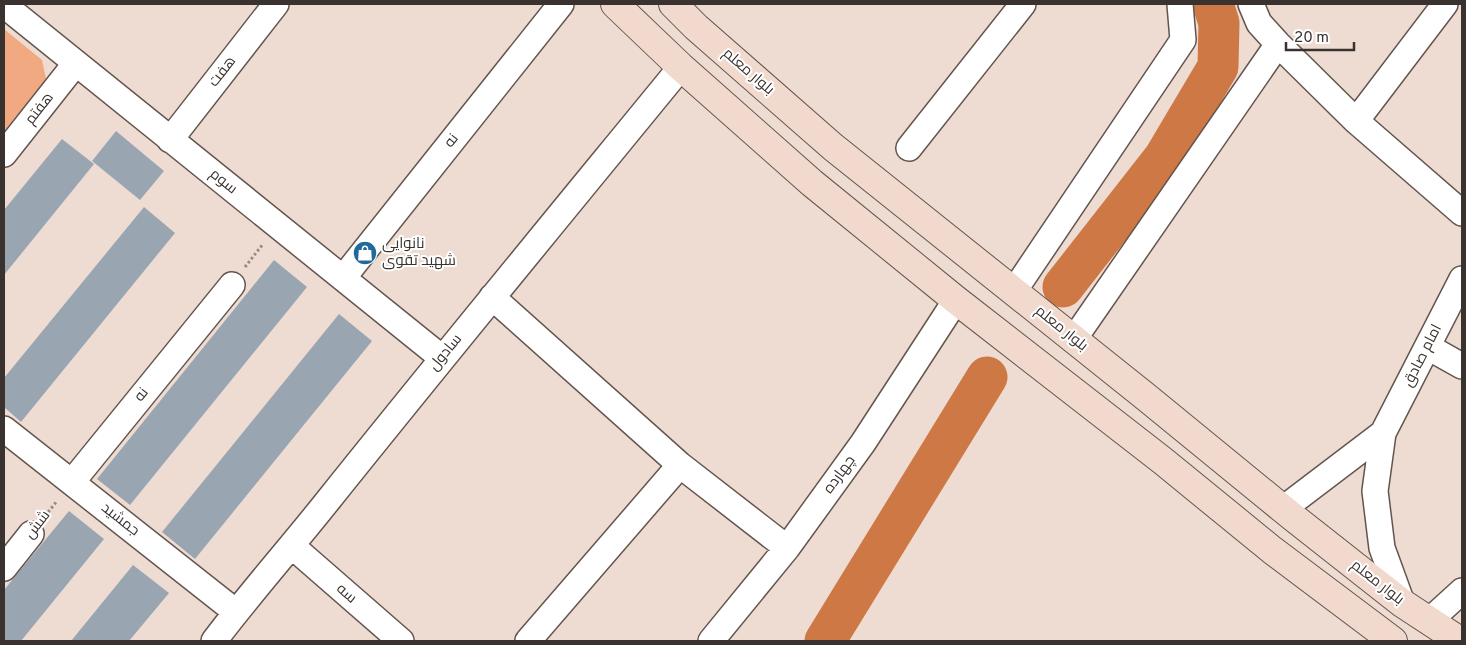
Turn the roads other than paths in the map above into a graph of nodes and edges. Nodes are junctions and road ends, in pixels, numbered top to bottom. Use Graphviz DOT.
graph roads {
  1 [pos="276,4"];
  2 [pos="561,4"];
  3 [pos="615,4"];
  4 [pos="673,4"];
  5 [pos="1023,4"];
  6 [pos="1180,4"];
  7 [pos="1251,4"];
  8 [pos="1445,4"];
  9 [pos="4,5"];
  10 [pos="1278,44"];
  11 [pos="76,63"];
  12 [pos="681,68"];
  13 [pos="1356,121"];
  14 [pos="170,140"];
  15 [pos="909,148"];
  16 [pos="4,154"];
  17 [pos="1462,214"];
  18 [pos="343,278"];
  19 [pos="1462,279"];
  20 [pos="232,285"];
  21 [pos="1014,291"];
  22 [pos="492,297"];
  23 [pos="956,300"];
  24 [pos="1074,339"];
  25 [pos="1428,346"];
  26 [pos="442,358"];
  27 [pos="1462,366"];
  28 [pos="4,428"];
  29 [pos="1383,433"];
  30 [pos="680,465"];
  31 [pos="72,482"];
  32 [pos="1283,509"];
  33 [pos="31,534"];
  34 [pos="292,546"];
  35 [pos="787,548"];
  36 [pos="4,568"];
  37 [pos="1462,591"];
  38 [pos="1402,603"];
  39 [pos="236,612"];
  40 [pos="1429,621"];
  41 [pos="214,641"];
  42 [pos="401,641"];
  43 [pos="528,641"];
  44 [pos="711,641"];
  45 [pos="1393,641"];
  46 [pos="1460,641"];
  1 -- 14 [label="street, هفت"];
  2 -- 18 [label="street, نه"];
  3 -- 12 [label="street"];
  4 -- 21 [label="street, بلوار معلم"];
  5 -- 15 [label="street"];
  6 -- 21 [label="street"];
  7 -- 10 [label="street"];
  8 -- 13 [label="street"];
  9 -- 11 [label="street, سوم"];
  10 -- 13 [label="street"];
  10 -- 24 [label="street"];
  11 -- 14 [label="street, سوم"];
  11 -- 16 [label="street, هفتم"];
  12 -- 22 [label="street, سادول"];
  12 -- 23 [label="street"];
  13 -- 17 [label="street"];
  14 -- 18 [label="street, سوم"];
  18 -- 26 [label="street, سوم"];
  19 -- 25 [label="street, امام صادق"];
  20 -- 31 [label="street, نه"];
  21 -- 24 [label="street, بلوار معلم"];
  22 -- 26 [label="street, سادول"];
  22 -- 30 [label="street"];
  23 -- 35 [label="street, چهارده"];
  23 -- 45 [label="street"];
  24 -- 32 [label="street, بلوار معلم"];
  25 -- 27 [label="street"];
  25 -- 29 [label="street, امام صادق"];
  26 -- 34 [label="street, سادول"];
  28 -- 31 [label="street, جمشید"];
  29 -- 32 [label="street"];
  29 -- 38 [label="street"];
  30 -- 35 [label="street"];
  30 -- 43 [label="street"];
  31 -- 39 [label="street, جمشید"];
  32 -- 38 [label="street, بلوار معلم"];
  33 -- 36 [label="street, شش"];
  34 -- 39 [label="street, سادول"];
  34 -- 42 [label="street, سه"];
  35 -- 44 [label="street, چهارده"];
  37 -- 40 [label="street"];
  38 -- 40 [label="street, بلوار معلم"];
  39 -- 41 [label="street, سادول"];
  40 -- 46 [label="street, بلوار معلم"];
}
